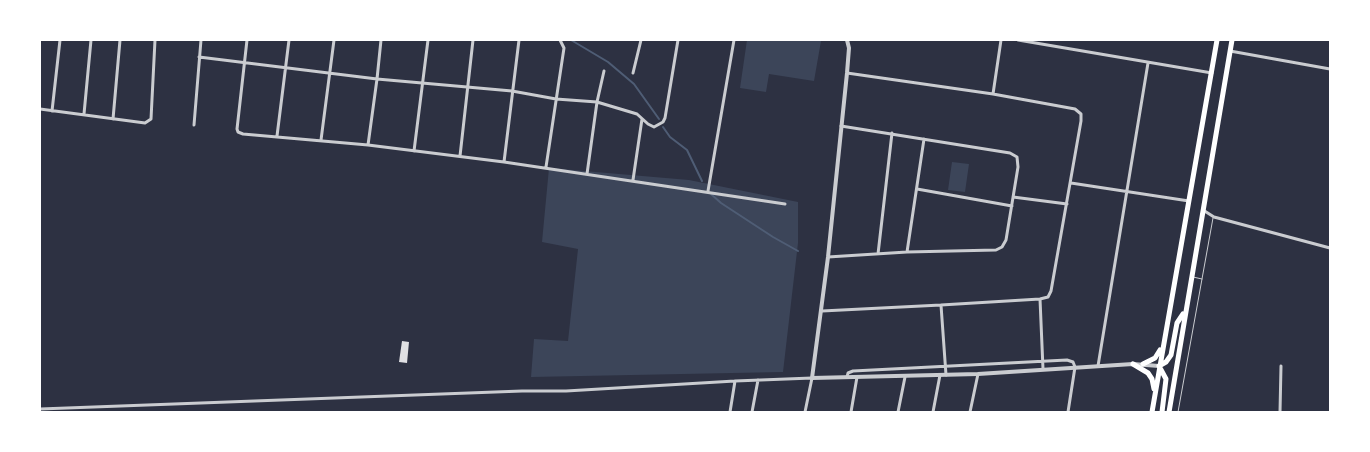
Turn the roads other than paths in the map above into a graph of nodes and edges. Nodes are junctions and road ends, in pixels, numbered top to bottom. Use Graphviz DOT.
graph roads {
  1 [pos="60,40"];
  2 [pos="91,40"];
  3 [pos="120,40"];
  4 [pos="155,40"];
  5 [pos="201,40"];
  6 [pos="247,40"];
  7 [pos="289,40"];
  8 [pos="334,40"];
  9 [pos="381,40"];
  10 [pos="428,40"];
  11 [pos="473,40"];
  12 [pos="519,40"];
  13 [pos="560,40"];
  14 [pos="640,40"];
  15 [pos="678,40"];
  16 [pos="734,40"];
  17 [pos="847,40"];
  18 [pos="1001,40"];
  19 [pos="1018,40"];
  20 [pos="1217,40"];
  21 [pos="1232,40"];
  22 [pos="1230,50"];
  23 [pos="199,57"];
  24 [pos="244,63"];
  25 [pos="1148,63"];
  26 [pos="286,68"];
  27 [pos="1330,69"];
  28 [pos="604,71"];
  29 [pos="331,73"];
  30 [pos="634,73"];
  31 [pos="847,73"];
  32 [pos="1212,73"];
  33 [pos="378,79"];
  34 [pos="422,82"];
  35 [pos="468,87"];
  36 [pos="512,91"];
  37 [pos="993,94"];
  38 [pos="556,99"];
  39 [pos="597,102"];
  40 [pos="40,110"];
  41 [pos="52,111"];
  42 [pos="84,114"];
  43 [pos="642,118"];
  44 [pos="113,119"];
  45 [pos="194,125"];
  46 [pos="841,126"];
  47 [pos="892,133"];
  48 [pos="278,136"];
  49 [pos="321,140"];
  50 [pos="924,140"];
  51 [pos="368,144"];
  52 [pos="414,151"];
  53 [pos="460,156"];
  54 [pos="504,162"];
  55 [pos="546,167"];
  56 [pos="587,174"];
  57 [pos="633,180"];
  58 [pos="1071,182"];
  59 [pos="917,189"];
  60 [pos="1127,190"];
  61 [pos="708,192"];
  62 [pos="1013,197"];
  63 [pos="1189,201"];
  64 [pos="785,204"];
  65 [pos="1067,204"];
  66 [pos="1012,206"];
  67 [pos="1204,210"];
  68 [pos="1214,218"];
  69 [pos="1330,248"];
  70 [pos="907,252"];
  71 [pos="878,254"];
  72 [pos="828,257"];
  73 [pos="1191,276"];
  74 [pos="1202,279"];
  75 [pos="1040,299"];
  76 [pos="941,305"];
  77 [pos="822,311"];
  78 [pos="1185,313"];
  79 [pos="1165,338"];
  80 [pos="1042,361"];
  81 [pos="1133,364"];
  82 [pos="1143,364"];
  83 [pos="945,366"];
  84 [pos="1098,366"];
  85 [pos="1159,366"];
  86 [pos="1281,366"];
  87 [pos="1075,367"];
  88 [pos="1043,369"];
  89 [pos="978,374"];
  90 [pos="940,375"];
  91 [pos="946,375"];
  92 [pos="905,376"];
  93 [pos="858,377"];
  94 [pos="812,378"];
  95 [pos="847,378"];
  96 [pos="758,380"];
  97 [pos="735,381"];
  98 [pos="1154,395"];
  99 [pos="40,409"];
  100 [pos="730,412"];
  101 [pos="752,412"];
  102 [pos="805,412"];
  103 [pos="851,412"];
  104 [pos="898,412"];
  105 [pos="933,412"];
  106 [pos="970,412"];
  107 [pos="1068,412"];
  108 [pos="1153,412"];
  109 [pos="1162,412"];
  110 [pos="1169,412"];
  111 [pos="1178,412"];
  112 [pos="1280,412"];
  1 -- 41 [label="street"];
  2 -- 42 [label="street"];
  3 -- 44 [label="street"];
  4 -- 44 [label="street"];
  5 -- 23 [label="street"];
  6 -- 24 [label="street"];
  7 -- 26 [label="street"];
  8 -- 29 [label="street"];
  9 -- 33 [label="street"];
  10 -- 34 [label="street"];
  11 -- 35 [label="street"];
  12 -- 36 [label="street"];
  13 -- 38 [label="street"];
  14 -- 30 [label="street"];
  15 -- 43 [label="street"];
  16 -- 61 [label="street"];
  17 -- 31 [label="street"];
  18 -- 37 [label="street"];
  19 -- 25 [label="street"];
  20 -- 32 [label="highway"];
  21 -- 22 [label="highway"];
  22 -- 27 [label="street"];
  22 -- 67 [label="highway"];
  23 -- 24 [label="street"];
  23 -- 45 [label="street"];
  24 -- 26 [label="street"];
  24 -- 48 [label="street"];
  25 -- 32 [label="street"];
  25 -- 60 [label="street"];
  26 -- 29 [label="street"];
  26 -- 48 [label="street"];
  28 -- 39 [label="street"];
  29 -- 33 [label="street"];
  29 -- 49 [label="street"];
  31 -- 37 [label="street"];
  31 -- 46 [label="street"];
  32 -- 63 [label="highway"];
  33 -- 34 [label="street"];
  33 -- 51 [label="street"];
  34 -- 35 [label="street"];
  34 -- 52 [label="street"];
  35 -- 36 [label="street"];
  35 -- 53 [label="street"];
  36 -- 38 [label="street"];
  36 -- 54 [label="street"];
  37 -- 58 [label="street"];
  38 -- 39 [label="street"];
  38 -- 55 [label="street"];
  39 -- 43 [label="street"];
  39 -- 56 [label="street"];
  40 -- 41 [label="street"];
  41 -- 42 [label="street"];
  42 -- 44 [label="street"];
  43 -- 57 [label="street"];
  46 -- 47 [label="street"];
  46 -- 72 [label="street"];
  47 -- 50 [label="street"];
  47 -- 71 [label="street"];
  48 -- 49 [label="street"];
  49 -- 51 [label="street"];
  50 -- 59 [label="street"];
  50 -- 62 [label="street"];
  51 -- 52 [label="street"];
  52 -- 53 [label="street"];
  53 -- 54 [label="street"];
  54 -- 55 [label="street"];
  55 -- 56 [label="street"];
  56 -- 57 [label="street"];
  57 -- 61 [label="street"];
  58 -- 60 [label="street"];
  58 -- 65 [label="street"];
  59 -- 66 [label="street"];
  59 -- 70 [label="street"];
  60 -- 63 [label="street"];
  60 -- 84 [label="street"];
  61 -- 64 [label="street"];
  62 -- 65 [label="street"];
  62 -- 66 [label="street"];
  63 -- 79 [label="highway"];
  65 -- 75 [label="street"];
  66 -- 70 [label="street"];
  67 -- 68 [label="street"];
  67 -- 73 [label="highway"];
  68 -- 69 [label="street"];
  68 -- 74 [label="lane"];
  70 -- 71 [label="street"];
  71 -- 72 [label="street"];
  72 -- 77 [label="street"];
  73 -- 74 [label="lane"];
  73 -- 78 [label="highway"];
  74 -- 111 [label="lane"];
  75 -- 76 [label="street"];
  75 -- 80 [label="street"];
  76 -- 77 [label="street"];
  76 -- 83 [label="street"];
  77 -- 94 [label="street"];
  78 -- 85 [label="highway"];
  78 -- 110 [label="highway"];
  79 -- 82 [label="highway"];
  79 -- 85 [label="highway"];
  80 -- 83 [label="street"];
  80 -- 87 [label="street"];
  80 -- 88 [label="street"];
  81 -- 82 [label="street"];
  81 -- 84 [label="street"];
  81 -- 98 [label="highway"];
  82 -- 85 [label="street"];
  83 -- 91 [label="street"];
  83 -- 95 [label="street"];
  84 -- 87 [label="street"];
  85 -- 98 [label="highway"];
  85 -- 109 [label="highway"];
  86 -- 112 [label="street"];
  87 -- 88 [label="street"];
  87 -- 107 [label="street"];
  88 -- 89 [label="street"];
  89 -- 91 [label="street"];
  89 -- 106 [label="street"];
  90 -- 91 [label="street"];
  90 -- 92 [label="street"];
  90 -- 105 [label="street"];
  92 -- 93 [label="street"];
  92 -- 104 [label="street"];
  93 -- 95 [label="street"];
  93 -- 103 [label="street"];
  94 -- 95 [label="street"];
  94 -- 96 [label="street"];
  94 -- 102 [label="street"];
  96 -- 97 [label="street"];
  96 -- 101 [label="street"];
  97 -- 99 [label="street"];
  97 -- 100 [label="street"];
  98 -- 108 [label="highway"];
}
